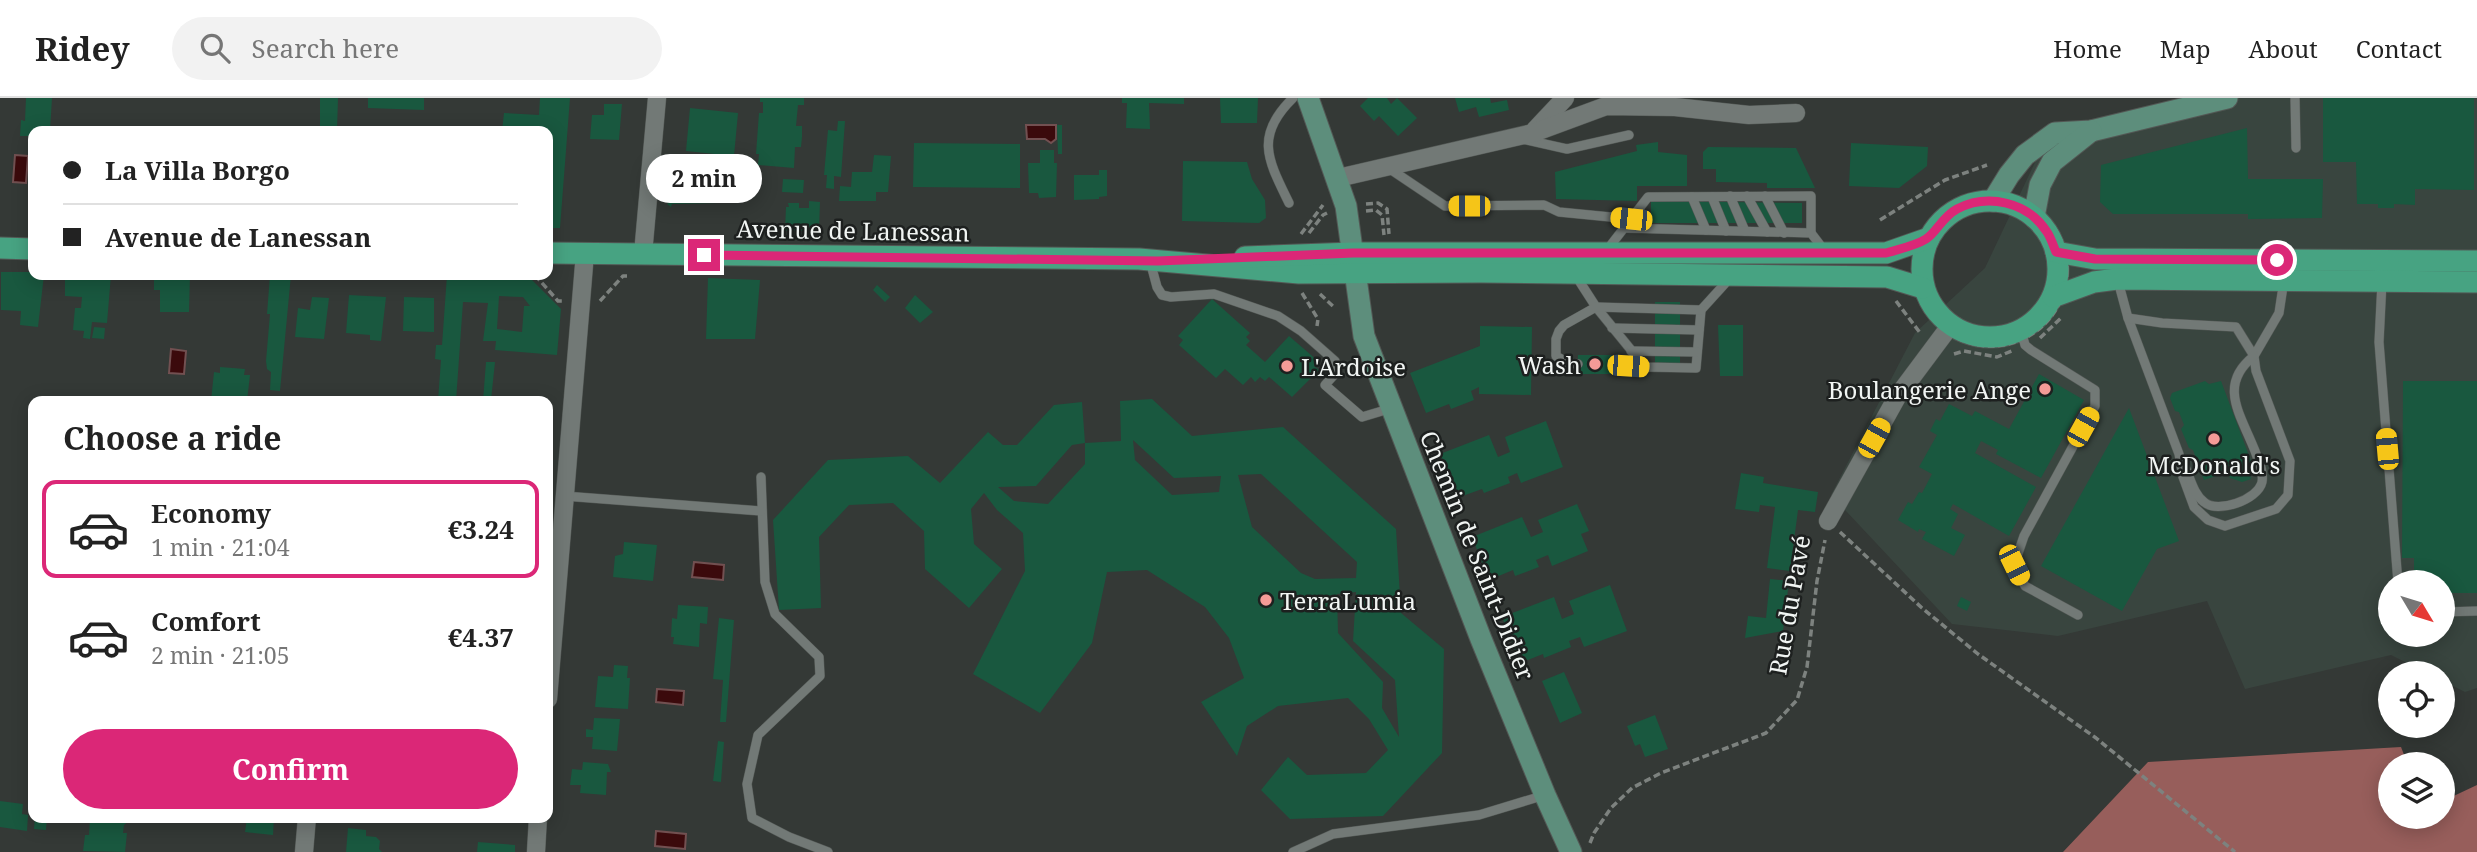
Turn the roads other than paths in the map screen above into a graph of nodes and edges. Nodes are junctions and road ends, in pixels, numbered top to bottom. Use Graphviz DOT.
graph roads {
  1 [pos="657,98"];
  2 [pos="1565,98"];
  3 [pos="2227,98"];
  4 [pos="2295,98"];
  5 [pos="1304,102"];
  6 [pos="1796,113"];
  7 [pos="2091,131"];
  8 [pos="1533,133"];
  9 [pos="1629,135"];
  10 [pos="1513,138"];
  11 [pos="2296,148"];
  12 [pos="1386,167"];
  13 [pos="1338,178"];
  14 [pos="1730,196"];
  15 [pos="1747,196"];
  16 [pos="1765,196"];
  17 [pos="1692,197"];
  18 [pos="1712,197"];
  19 [pos="1996,197"];
  20 [pos="1289,203"];
  21 [pos="2035,211"];
  22 [pos="1631,219"];
  23 [pos="1624,228"];
  24 [pos="1706,230"];
  25 [pos="1726,231"];
  26 [pos="1745,231"];
  27 [pos="1767,232"];
  28 [pos="1784,233"];
  29 [pos="1811,233"];
  30 [pos="1924,240"];
  31 [pos="0,248"];
  32 [pos="28,248"];
  33 [pos="2061,252"];
  34 [pos="553,253"];
  35 [pos="585,253"];
  36 [pos="1389,253"];
  37 [pos="1827,253"];
  38 [pos="643,254"];
  39 [pos="1603,255"];
  40 [pos="1154,260"];
  41 [pos="2477,261"];
  42 [pos="1355,263"];
  43 [pos="1575,274"];
  44 [pos="1733,275"];
  45 [pos="2118,279"];
  46 [pos="2284,280"];
  47 [pos="2382,282"];
  48 [pos="2477,282"];
  49 [pos="1920,291"];
  50 [pos="2062,302"];
  51 [pos="1596,307"];
  52 [pos="1701,310"];
  53 [pos="2128,318"];
  54 [pos="1612,328"];
  55 [pos="1699,330"];
  56 [pos="1944,334"];
  57 [pos="2023,338"];
  58 [pos="1631,351"];
  59 [pos="1697,352"];
  60 [pos="2254,356"];
  61 [pos="1578,364"];
  62 [pos="1612,365"];
  63 [pos="1645,367"];
  64 [pos="1392,408"];
  65 [pos="2179,454"];
  66 [pos="761,477"];
  67 [pos="564,496"];
  68 [pos="761,511"];
  69 [pos="1828,521"];
  70 [pos="2397,570"];
  71 [pos="2477,611"];
  72 [pos="2455,612"];
  73 [pos="2078,615"];
  74 [pos="553,636"];
  75 [pos="1545,796"];
  76 [pos="306,823"];
  77 [pos="538,823"];
  78 [pos="304,852"];
  79 [pos="536,852"];
  80 [pos="828,852"];
  81 [pos="1293,852"];
  82 [pos="1571,852"];
  1 -- 38 [label="street"];
  2 -- 8 [label="street"];
  3 -- 7 [label="street"];
  4 -- 11 [label="lane"];
  5 -- 13 [label="street, Chemin de Saint-Didier"];
  5 -- 20 [label="lane"];
  6 -- 8 [label="street"];
  7 -- 19 [label="street"];
  7 -- 21 [label="street"];
  8 -- 10 [label="street"];
  9 -- 10 [label="lane"];
  10 -- 12 [label="street"];
  12 -- 13 [label="street"];
  12 -- 22 [label="lane"];
  13 -- 42 [label="street, Chemin de Saint-Didier"];
  14 -- 15 [label="lane"];
  14 -- 18 [label="lane"];
  14 -- 26 [label="lane"];
  15 -- 16 [label="lane"];
  15 -- 27 [label="lane"];
  16 -- 28 [label="lane"];
  16 -- 29 [label="lane"];
  17 -- 18 [label="lane"];
  17 -- 22 [label="lane"];
  17 -- 24 [label="lane"];
  18 -- 25 [label="lane"];
  19 -- 21 [label="main road"];
  19 -- 30 [label="main road"];
  21 -- 33 [label="main road"];
  22 -- 23 [label="lane"];
  23 -- 24 [label="lane"];
  23 -- 39 [label="lane"];
  24 -- 25 [label="lane"];
  25 -- 26 [label="lane"];
  26 -- 27 [label="lane"];
  27 -- 28 [label="lane"];
  28 -- 29 [label="lane"];
  29 -- 37 [label="lane"];
  30 -- 37 [label="main road"];
  30 -- 49 [label="main road"];
  31 -- 32 [label="main road"];
  33 -- 41 [label="main road"];
  33 -- 50 [label="main road"];
  34 -- 35 [label="main road, Avenue de Lanessan"];
  35 -- 38 [label="main road, Avenue de Lanessan"];
  35 -- 67 [label="street"];
  36 -- 39 [label="main road"];
  36 -- 42 [label="main road"];
  36 -- 43 [label="main road"];
  37 -- 39 [label="main road"];
  38 -- 40 [label="main road, Avenue de Lanessan"];
  40 -- 42 [label="main road"];
  40 -- 42 [label="main road"];
  40 -- 64 [label="lane"];
  42 -- 64 [label="street, Chemin de Saint-Didier"];
  43 -- 44 [label="main road"];
  43 -- 51 [label="lane"];
  44 -- 49 [label="main road"];
  44 -- 52 [label="lane"];
  45 -- 46 [label="main road"];
  45 -- 50 [label="main road"];
  45 -- 53 [label="lane"];
  46 -- 47 [label="main road"];
  46 -- 60 [label="lane"];
  47 -- 48 [label="main road"];
  47 -- 70 [label="lane"];
  49 -- 56 [label="main road"];
  50 -- 57 [label="main road"];
  51 -- 52 [label="lane"];
  51 -- 54 [label="lane"];
  51 -- 61 [label="lane"];
  52 -- 55 [label="lane"];
  53 -- 60 [label="lane"];
  53 -- 65 [label="lane"];
  54 -- 55 [label="lane"];
  54 -- 58 [label="lane"];
  55 -- 59 [label="lane"];
  56 -- 57 [label="main road"];
  56 -- 69 [label="street, Rue du Pavé"];
  57 -- 73 [label="lane"];
  58 -- 59 [label="lane"];
  58 -- 63 [label="lane"];
  59 -- 63 [label="lane"];
  60 -- 65 [label="lane"];
  60 -- 65 [label="lane"];
  62 -- 63 [label="lane"];
  64 -- 75 [label="street, Chemin de Saint-Didier"];
  66 -- 68 [label="lane"];
  67 -- 68 [label="lane"];
  67 -- 74 [label="street"];
  68 -- 80 [label="lane"];
  71 -- 72 [label="lane"];
  75 -- 81 [label="lane"];
  75 -- 82 [label="street, Chemin de Saint-Didier"];
  76 -- 78 [label="street"];
  77 -- 79 [label="street"];
}
